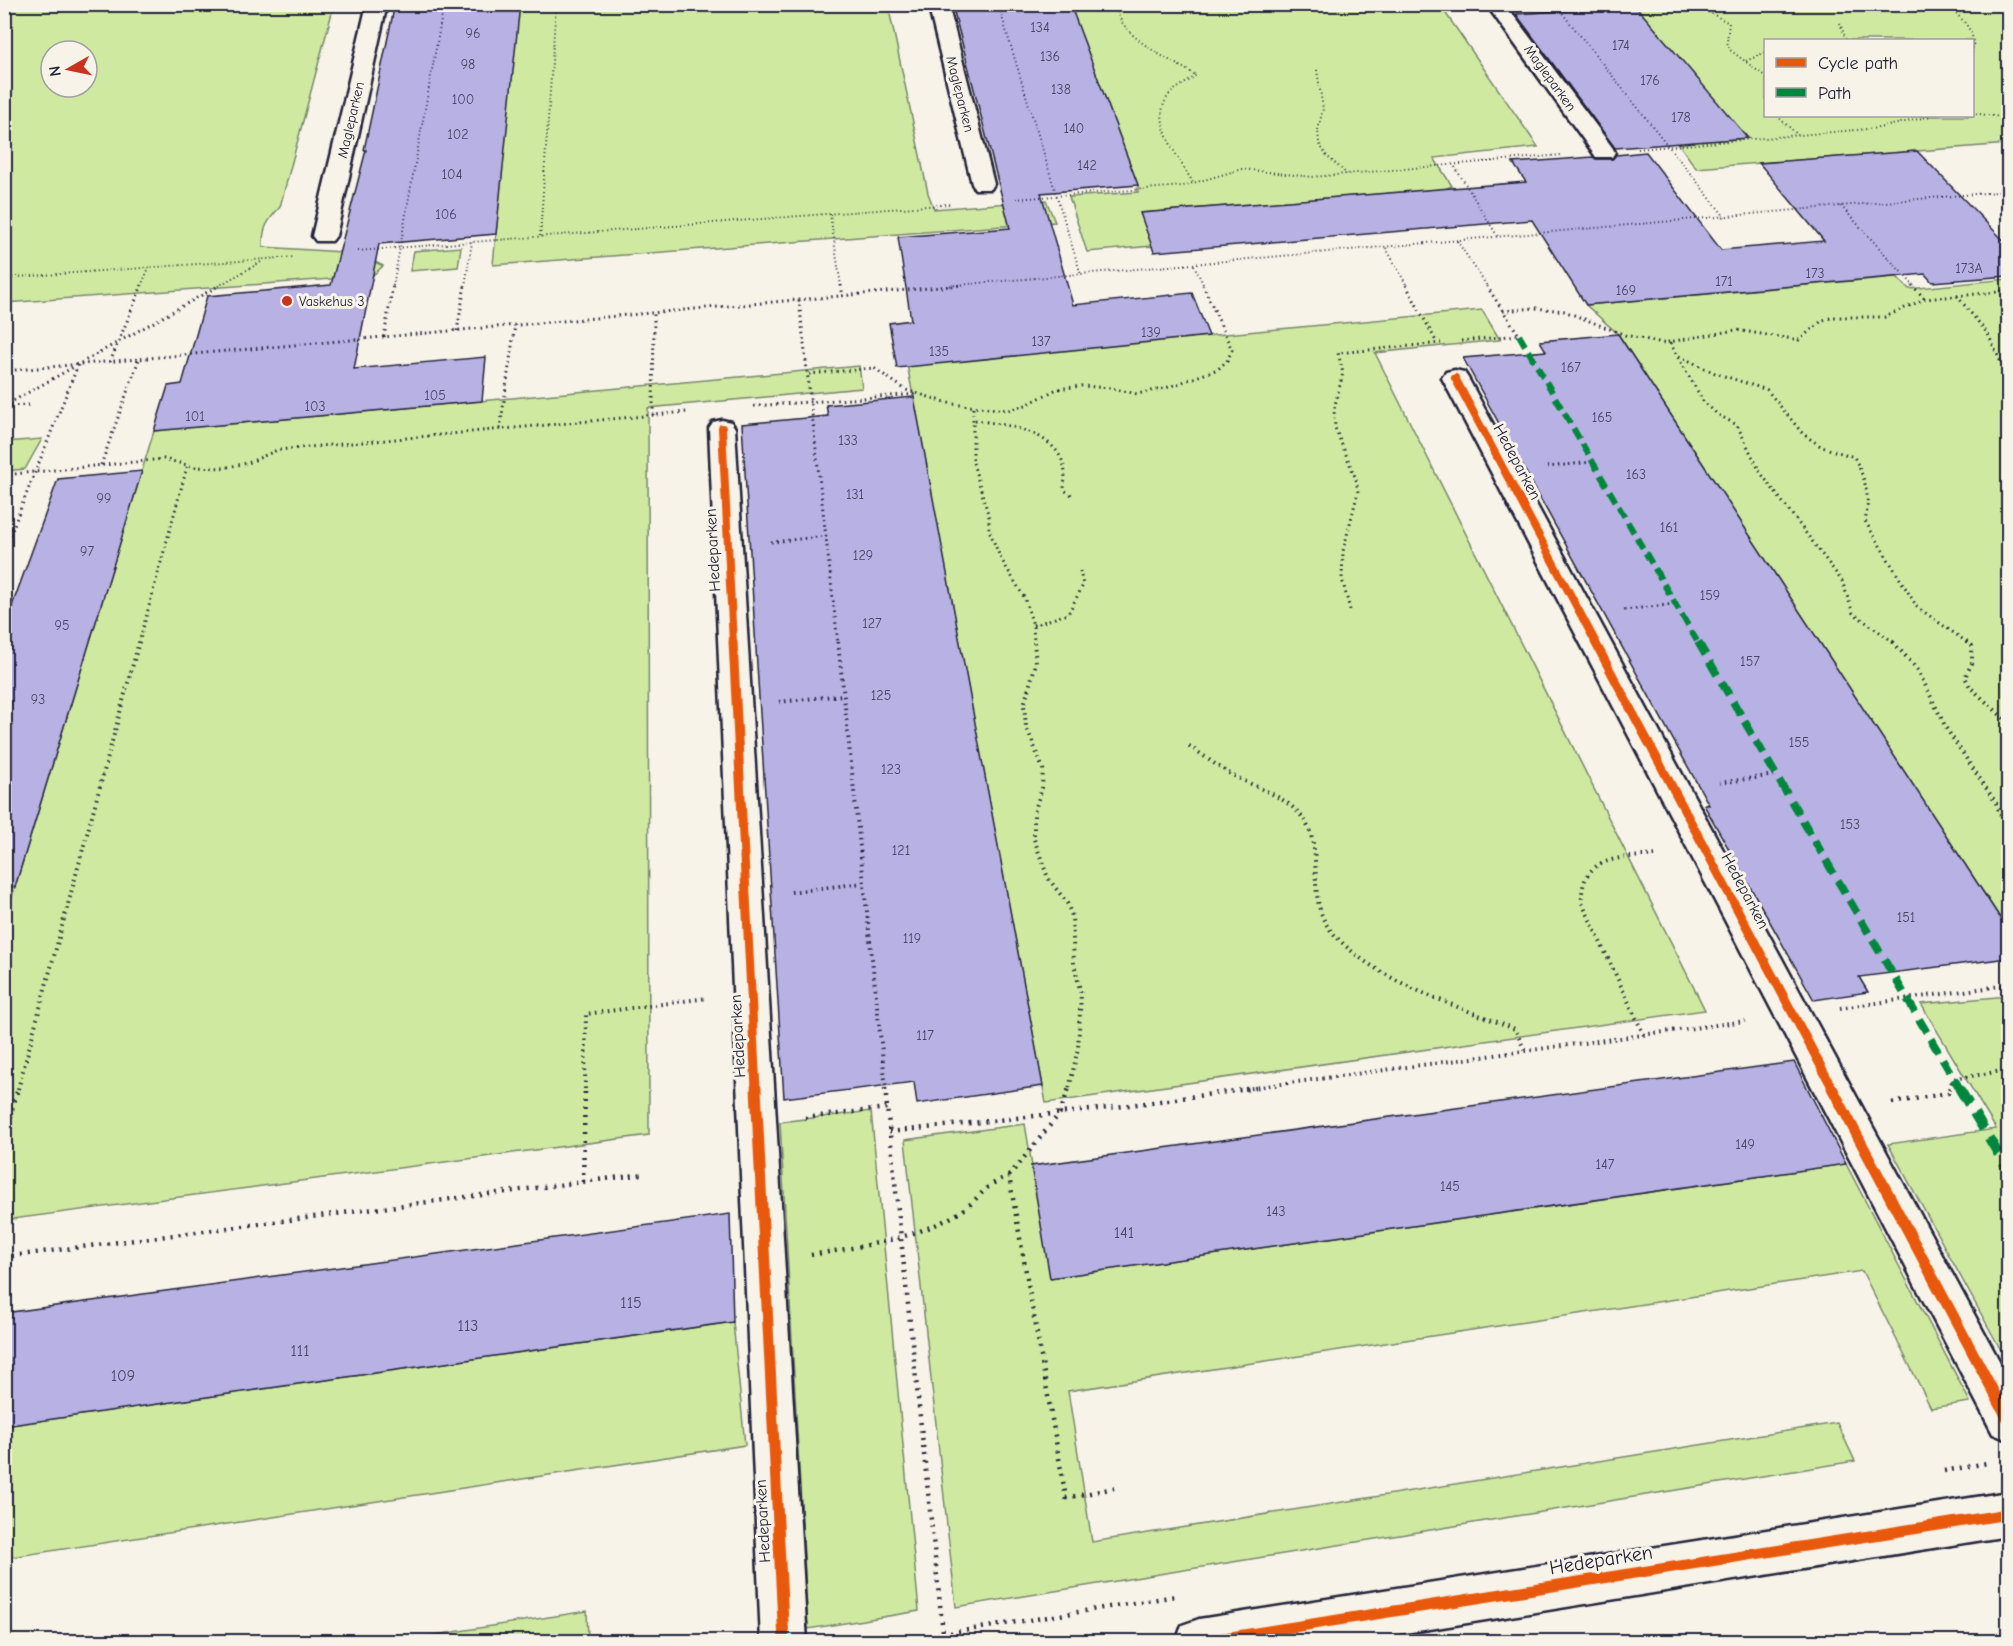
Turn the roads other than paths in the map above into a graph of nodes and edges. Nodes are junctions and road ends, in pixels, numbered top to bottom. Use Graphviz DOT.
graph roads {
  1 [pos="377,4"];
  2 [pos="938,4"];
  3 [pos="1495,4"];
  4 [pos="1604,152"];
  5 [pos="983,184"];
  6 [pos="324,236"];
  7 [pos="1455,378"];
  8 [pos="721,416"];
  9 [pos="2008,1419"];
  10 [pos="2008,1514"];
  11 [pos="1346,1631"];
  12 [pos="784,1641"];
  13 [pos="1199,1641"];
  1 -- 6 [label="street, Magleparken"];
  2 -- 5 [label="street, Magleparken"];
  3 -- 4 [label="street, Magleparken"];
  7 -- 9 [label="street, Hedeparken"];
  8 -- 12 [label="street, Hedeparken"];
  10 -- 11 [label="street, Hedeparken"];
  11 -- 13 [label="street, Hedeparken"];
}
